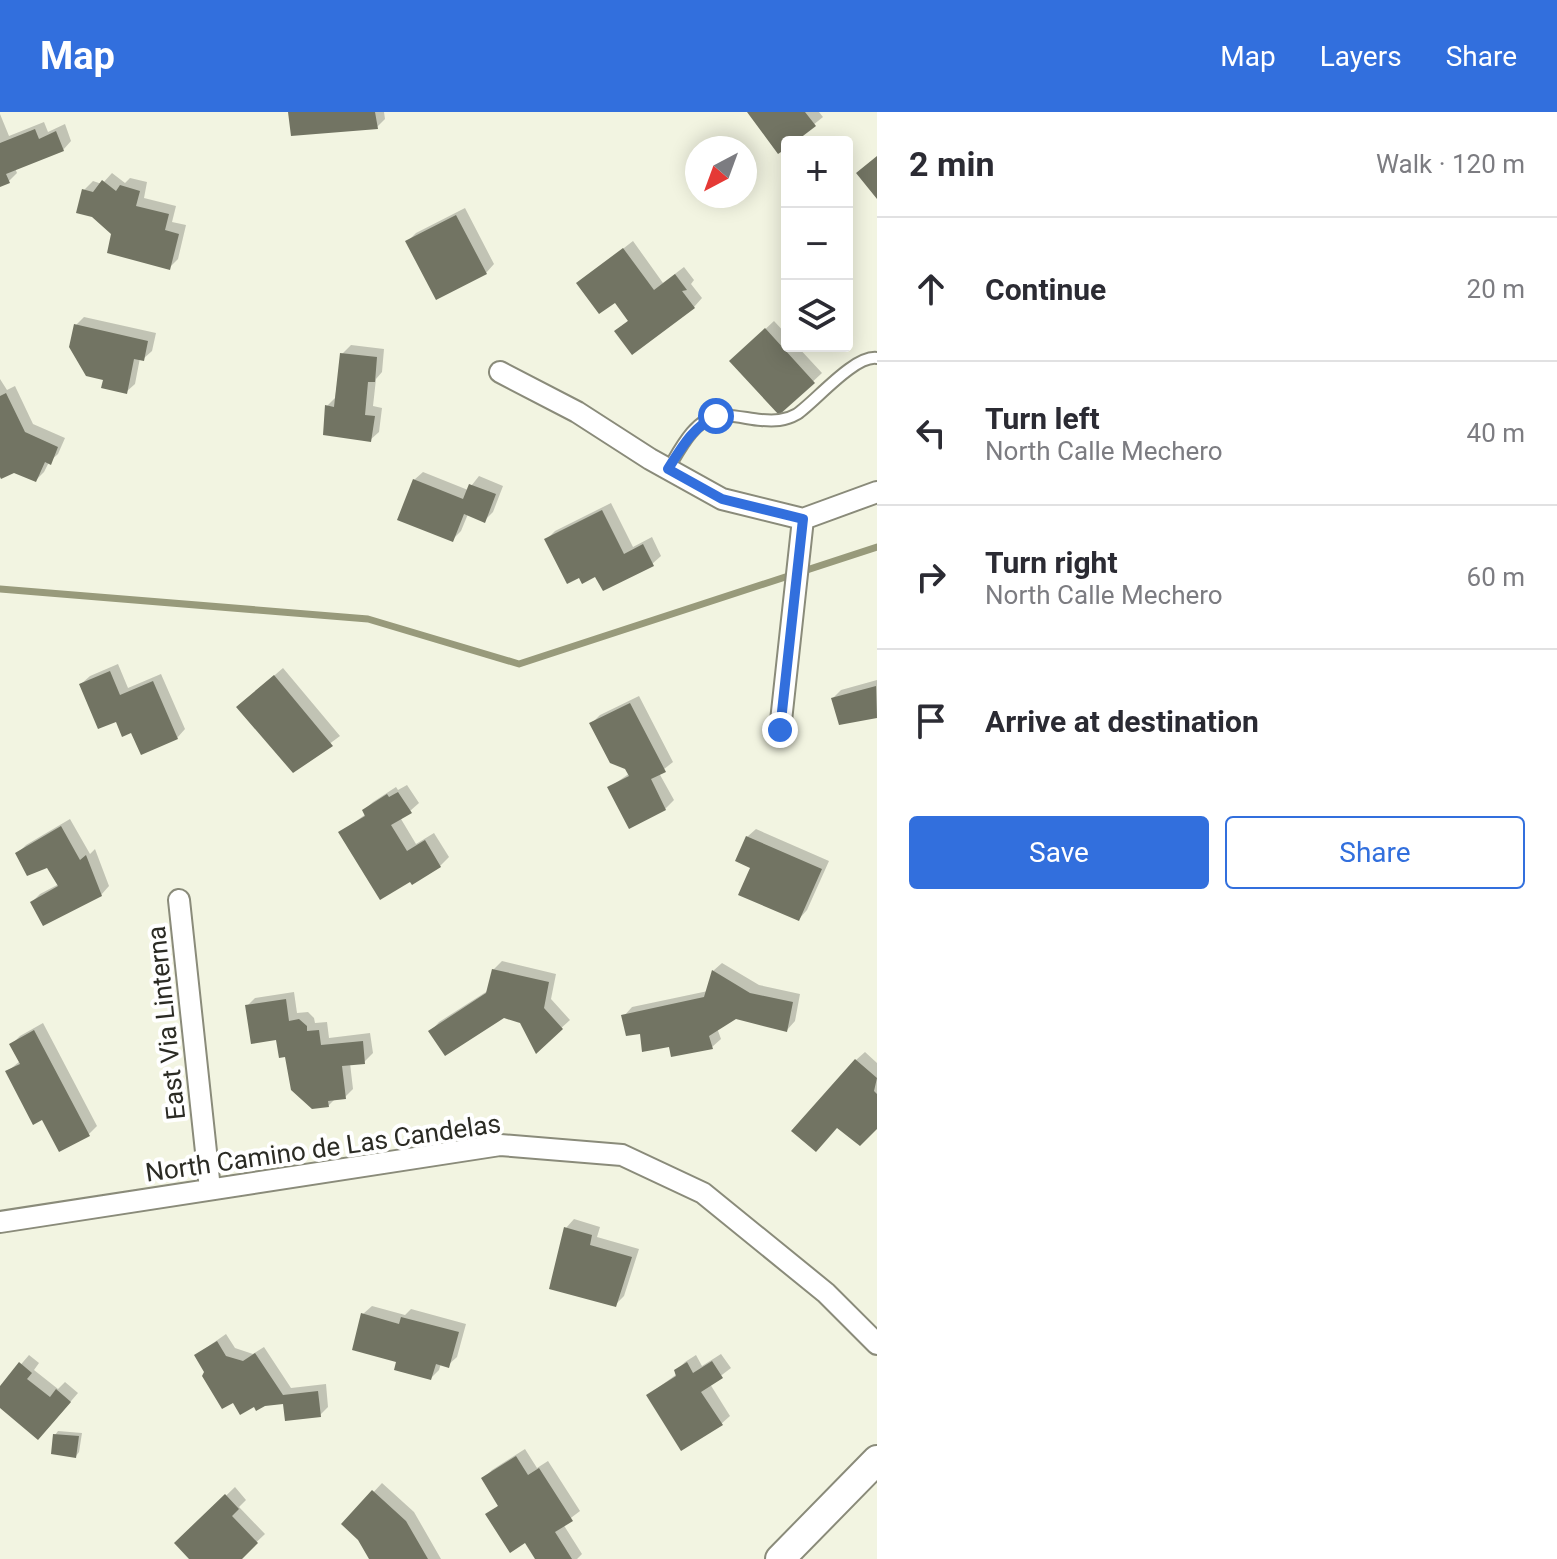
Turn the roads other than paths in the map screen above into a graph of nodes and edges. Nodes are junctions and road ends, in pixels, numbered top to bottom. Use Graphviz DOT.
graph roads {
  1 [pos="877,358"];
  2 [pos="500,372"];
  3 [pos="668,469"];
  4 [pos="877,492"];
  5 [pos="803,519"];
  6 [pos="780,730"];
  7 [pos="179,900"];
  8 [pos="210,1189"];
  9 [pos="0,1222"];
  10 [pos="877,1344"];
  11 [pos="877,1460"];
  12 [pos="780,1559"];
  1 -- 3 [label="lane"];
  2 -- 3 [label="street"];
  3 -- 5 [label="street"];
  4 -- 5 [label="street"];
  5 -- 6 [label="street"];
  7 -- 8 [label="street, East Via Linterna"];
  8 -- 9 [label="street, North Camino de Las Candelas"];
  8 -- 10 [label="street, North Camino de Las Candelas"];
  11 -- 12 [label="main road"];
}
